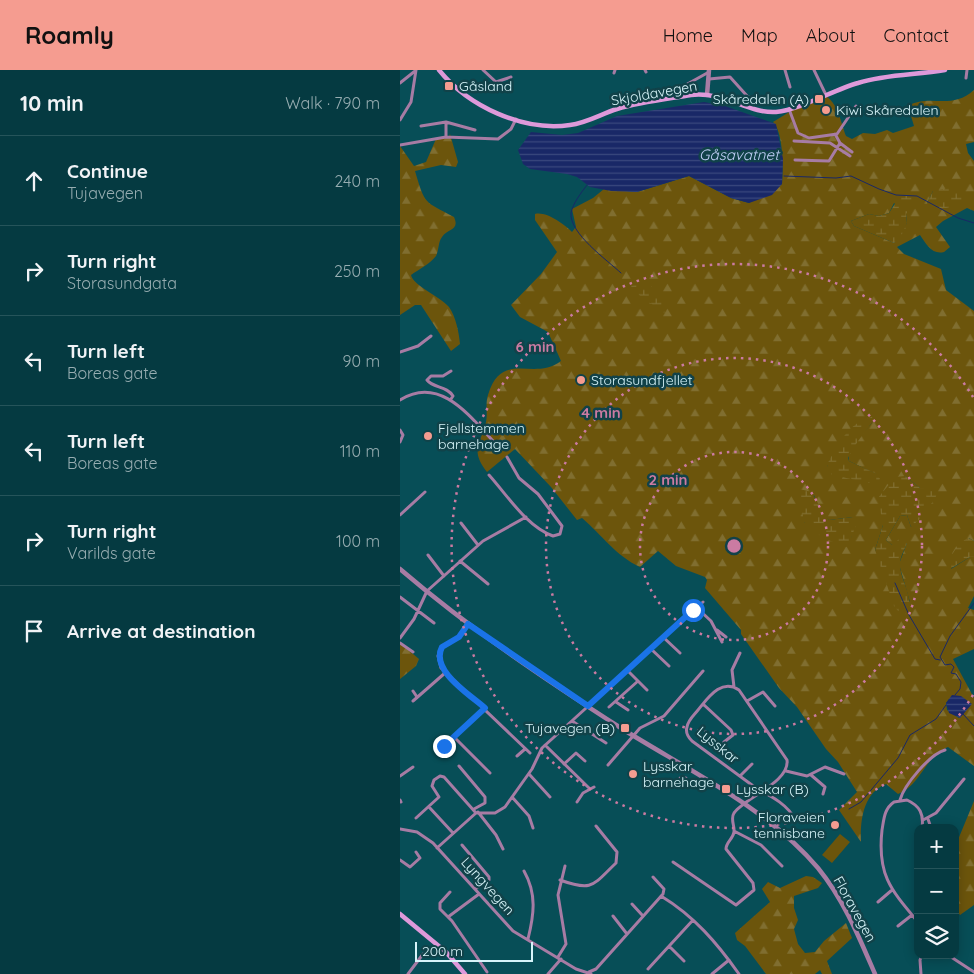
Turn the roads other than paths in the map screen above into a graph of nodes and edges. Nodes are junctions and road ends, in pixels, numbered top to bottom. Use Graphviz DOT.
graph roads {
  1 [pos="438,70"];
  2 [pos="483,70"];
  3 [pos="785,70"];
  4 [pos="814,70"];
  5 [pos="944,70"];
  6 [pos="968,70"];
  7 [pos="414,71"];
  8 [pos="709,71"];
  9 [pos="906,73"];
  10 [pos="511,77"];
  11 [pos="966,78"];
  12 [pos="709,79"];
  13 [pos="400,83"];
  14 [pos="790,87"];
  15 [pos="670,91"];
  16 [pos="707,95"];
  17 [pos="826,95"];
  18 [pos="761,100"];
  19 [pos="856,106"];
  20 [pos="789,108"];
  21 [pos="516,119"];
  22 [pos="400,120"];
  23 [pos="446,122"];
  24 [pos="421,126"];
  25 [pos="475,130"];
  26 [pos="836,134"];
  27 [pos="446,137"];
  28 [pos="794,141"];
  29 [pos="840,143"];
  30 [pos="400,145"];
  31 [pos="838,147"];
  32 [pos="852,152"];
  33 [pos="850,156"];
  34 [pos="795,160"];
  35 [pos="431,336"];
  36 [pos="400,352"];
  37 [pos="451,371"];
  38 [pos="400,400"];
  39 [pos="451,400"];
  40 [pos="400,430"];
  41 [pos="493,441"];
  42 [pos="400,442"];
  43 [pos="507,457"];
  44 [pos="489,475"];
  45 [pos="425,492"];
  46 [pos="400,515"];
  47 [pos="526,517"];
  48 [pos="461,523"];
  49 [pos="478,545"];
  50 [pos="428,555"];
  51 [pos="460,561"];
  52 [pos="400,569"];
  53 [pos="444,576"];
  54 [pos="488,584"];
  55 [pos="427,591"];
  56 [pos="400,597"];
  57 [pos="703,602"];
  58 [pos="696,607"];
  59 [pos="418,611"];
  60 [pos="434,623"];
  61 [pos="468,624"];
  62 [pos="716,630"];
  63 [pos="663,637"];
  64 [pos="726,637"];
  65 [pos="400,638"];
  66 [pos="722,642"];
  67 [pos="400,643"];
  68 [pos="650,648"];
  69 [pos="413,652"];
  70 [pos="680,653"];
  71 [pos="740,654"];
  72 [pos="669,666"];
  73 [pos="627,670"];
  74 [pos="703,672"];
  75 [pos="445,673"];
  76 [pos="638,681"];
  77 [pos="734,687"];
  78 [pos="647,690"];
  79 [pos="413,691"];
  80 [pos="417,697"];
  81 [pos="413,701"];
  82 [pos="747,701"];
  83 [pos="616,702"];
  84 [pos="703,704"];
  85 [pos="587,706"];
  86 [pos="775,706"];
  87 [pos="609,707"];
  88 [pos="485,708"];
  89 [pos="628,710"];
  90 [pos="572,721"];
  91 [pos="633,735"];
  92 [pos="455,738"];
  93 [pos="724,742"];
  94 [pos="606,743"];
  95 [pos="545,745"];
  96 [pos="442,748"];
  97 [pos="525,749"];
  98 [pos="945,750"];
  99 [pos="530,753"];
  100 [pos="517,756"];
  101 [pos="585,761"];
  102 [pos="564,764"];
  103 [pos="608,764"];
  104 [pos="752,764"];
  105 [pos="459,766"];
  106 [pos="413,767"];
  107 [pos="786,771"];
  108 [pos="490,773"];
  109 [pos="529,774"];
  110 [pos="844,774"];
  111 [pos="811,775"];
  112 [pos="400,776"];
  113 [pos="740,776"];
  114 [pos="964,779"];
  115 [pos="762,791"];
  116 [pos="822,794"];
  117 [pos="512,797"];
  118 [pos="550,797"];
  119 [pos="900,800"];
  120 [pos="577,802"];
  121 [pos="744,806"];
  122 [pos="429,807"];
  123 [pos="476,811"];
  124 [pos="416,818"];
  125 [pos="928,818"];
  126 [pos="795,820"];
  127 [pos="923,820"];
  128 [pos="922,824"];
  129 [pos="930,824"];
  130 [pos="596,826"];
  131 [pos="533,828"];
  132 [pos="400,829"];
  133 [pos="734,831"];
  134 [pos="453,833"];
  135 [pos="462,845"];
  136 [pos="437,848"];
  137 [pos="503,849"];
  138 [pos="416,852"];
  139 [pos="400,860"];
  140 [pos="673,862"];
  141 [pos="565,866"];
  142 [pos="782,866"];
  143 [pos="524,871"];
  144 [pos="653,878"];
  145 [pos="560,880"];
  146 [pos="475,890"];
  147 [pos="892,890"];
  148 [pos="450,892"];
  149 [pos="479,894"];
  150 [pos="662,896"];
  151 [pos="878,902"];
  152 [pos="632,904"];
  153 [pos="400,915"];
  154 [pos="912,915"];
  155 [pos="613,916"];
  156 [pos="644,916"];
  157 [pos="914,917"];
  158 [pos="448,918"];
  159 [pos="693,920"];
  160 [pos="898,926"];
  161 [pos="627,934"];
  162 [pos="528,940"];
  163 [pos="669,946"];
  164 [pos="422,954"];
  165 [pos="559,958"];
  166 [pos="920,959"];
  167 [pos="954,959"];
  168 [pos="729,960"];
  169 [pos="684,961"];
  170 [pos="648,969"];
  171 [pos="487,972"];
  172 [pos="974,972"];
  173 [pos="464,973"];
  174 [pos="590,973"];
  175 [pos="408,974"];
  176 [pos="548,974"];
  177 [pos="712,974"];
  178 [pos="739,974"];
  179 [pos="876,974"];
  180 [pos="921,974"];
  1 -- 21 [label="main road, Skjoldavegen"];
  2 -- 10 [label="street"];
  3 -- 14 [label="street"];
  4 -- 17 [label="street"];
  5 -- 9 [label="main road, Skjoldavegen"];
  6 -- 11 [label="street"];
  7 -- 13 [label="street"];
  7 -- 22 [label="street"];
  8 -- 12 [label="street"];
  8 -- 15 [label="street, Skjoldavegen"];
  9 -- 17 [label="main road, Skjoldavegen"];
  12 -- 16 [label="street"];
  12 -- 18 [label="street, Skjoldavegen"];
  16 -- 20 [label="main road, Skjoldavegen"];
  16 -- 21 [label="main road, Skjoldavegen"];
  17 -- 20 [label="main road, Skjoldavegen"];
  19 -- 26 [label="street"];
  20 -- 26 [label="street"];
  21 -- 27 [label="street"];
  23 -- 24 [label="street"];
  23 -- 25 [label="street"];
  23 -- 27 [label="street"];
  26 -- 29 [label="street"];
  27 -- 30 [label="street"];
  28 -- 31 [label="street"];
  29 -- 31 [label="street"];
  29 -- 32 [label="street"];
  31 -- 33 [label="street"];
  31 -- 34 [label="street"];
  35 -- 36 [label="street"];
  37 -- 39 [label="street"];
  38 -- 39 [label="street"];
  39 -- 41 [label="street"];
  40 -- 42 [label="street"];
  43 -- 47 [label="street"];
  44 -- 47 [label="street"];
  45 -- 46 [label="street"];
  47 -- 49 [label="street"];
  48 -- 49 [label="street"];
  49 -- 51 [label="street"];
  50 -- 53 [label="street"];
  51 -- 53 [label="street"];
  51 -- 54 [label="street"];
  52 -- 55 [label="street, Floravegen"];
  53 -- 55 [label="street"];
  55 -- 59 [label="street"];
  55 -- 61 [label="street, Floravegen"];
  56 -- 59 [label="street"];
  57 -- 58 [label="street"];
  58 -- 62 [label="street"];
  58 -- 63 [label="street"];
  59 -- 60 [label="street"];
  59 -- 65 [label="street"];
  61 -- 75 [label="street"];
  61 -- 85 [label="street, Floravegen"];
  62 -- 64 [label="street"];
  62 -- 66 [label="street"];
  63 -- 68 [label="street"];
  63 -- 70 [label="street"];
  67 -- 69 [label="street"];
  68 -- 72 [label="street"];
  68 -- 73 [label="street"];
  71 -- 77 [label="street"];
  73 -- 76 [label="street"];
  73 -- 85 [label="street"];
  74 -- 91 [label="street"];
  75 -- 80 [label="street"];
  75 -- 88 [label="street"];
  76 -- 78 [label="street"];
  76 -- 83 [label="street"];
  77 -- 82 [label="street"];
  77 -- 84 [label="street, Lysskar"];
  79 -- 80 [label="street"];
  80 -- 81 [label="street"];
  82 -- 86 [label="street"];
  82 -- 107 [label="street"];
  83 -- 87 [label="street"];
  83 -- 89 [label="street"];
  84 -- 93 [label="street, Lysskar"];
  84 -- 113 [label="street, Lysskar"];
  85 -- 90 [label="street"];
  85 -- 91 [label="street, Floravegen"];
  88 -- 92 [label="street"];
  88 -- 97 [label="street"];
  90 -- 94 [label="street"];
  90 -- 95 [label="street"];
  91 -- 103 [label="street"];
  91 -- 121 [label="street, Floravegen"];
  92 -- 96 [label="street"];
  92 -- 108 [label="street"];
  95 -- 102 [label="street"];
  95 -- 109 [label="street"];
  97 -- 99 [label="street"];
  97 -- 100 [label="street"];
  98 -- 119 [label="street"];
  101 -- 102 [label="street"];
  102 -- 120 [label="street"];
  104 -- 113 [label="street, Lysskar"];
  105 -- 123 [label="street"];
  106 -- 112 [label="street"];
  107 -- 111 [label="street"];
  107 -- 115 [label="street"];
  109 -- 117 [label="street"];
  109 -- 118 [label="street"];
  110 -- 111 [label="street"];
  111 -- 116 [label="street"];
  113 -- 115 [label="street, Lysskar"];
  114 -- 125 [label="street"];
  115 -- 121 [label="street"];
  115 -- 126 [label="street, Lysskar"];
  117 -- 123 [label="street"];
  117 -- 131 [label="street"];
  119 -- 127 [label="street"];
  119 -- 147 [label="street"];
  121 -- 133 [label="street"];
  121 -- 179 [label="street, Floravegen"];
  122 -- 123 [label="street"];
  122 -- 124 [label="street"];
  122 -- 134 [label="street"];
  123 -- 134 [label="street"];
  123 -- 137 [label="street"];
  125 -- 127 [label="street"];
  125 -- 129 [label="street"];
  127 -- 128 [label="street"];
  130 -- 145 [label="street"];
  132 -- 136 [label="street, Lyngvegen"];
  133 -- 140 [label="street"];
  133 -- 142 [label="street"];
  134 -- 136 [label="street"];
  135 -- 146 [label="street"];
  136 -- 146 [label="street, Lyngvegen"];
  138 -- 139 [label="street"];
  141 -- 145 [label="street"];
  143 -- 162 [label="street"];
  144 -- 150 [label="street"];
  145 -- 165 [label="street"];
  146 -- 149 [label="street, Lyngvegen"];
  147 -- 151 [label="street"];
  147 -- 154 [label="street"];
  148 -- 158 [label="street"];
  149 -- 158 [label="street"];
  149 -- 162 [label="street, Lyngvegen"];
  150 -- 156 [label="street"];
  150 -- 159 [label="street"];
  152 -- 156 [label="street"];
  153 -- 173 [label="main road"];
  154 -- 157 [label="street"];
  154 -- 160 [label="street"];
  155 -- 161 [label="street"];
  156 -- 161 [label="street"];
  158 -- 171 [label="street"];
  159 -- 163 [label="street"];
  159 -- 168 [label="street"];
  161 -- 174 [label="street"];
  162 -- 165 [label="street, Lyngvegen"];
  163 -- 169 [label="street"];
  163 -- 170 [label="street"];
  164 -- 175 [label="street"];
  165 -- 174 [label="street, Lyngvegen"];
  165 -- 176 [label="street"];
  166 -- 180 [label="street"];
  167 -- 172 [label="street"];
  168 -- 177 [label="street"];
  168 -- 178 [label="street"];
}
